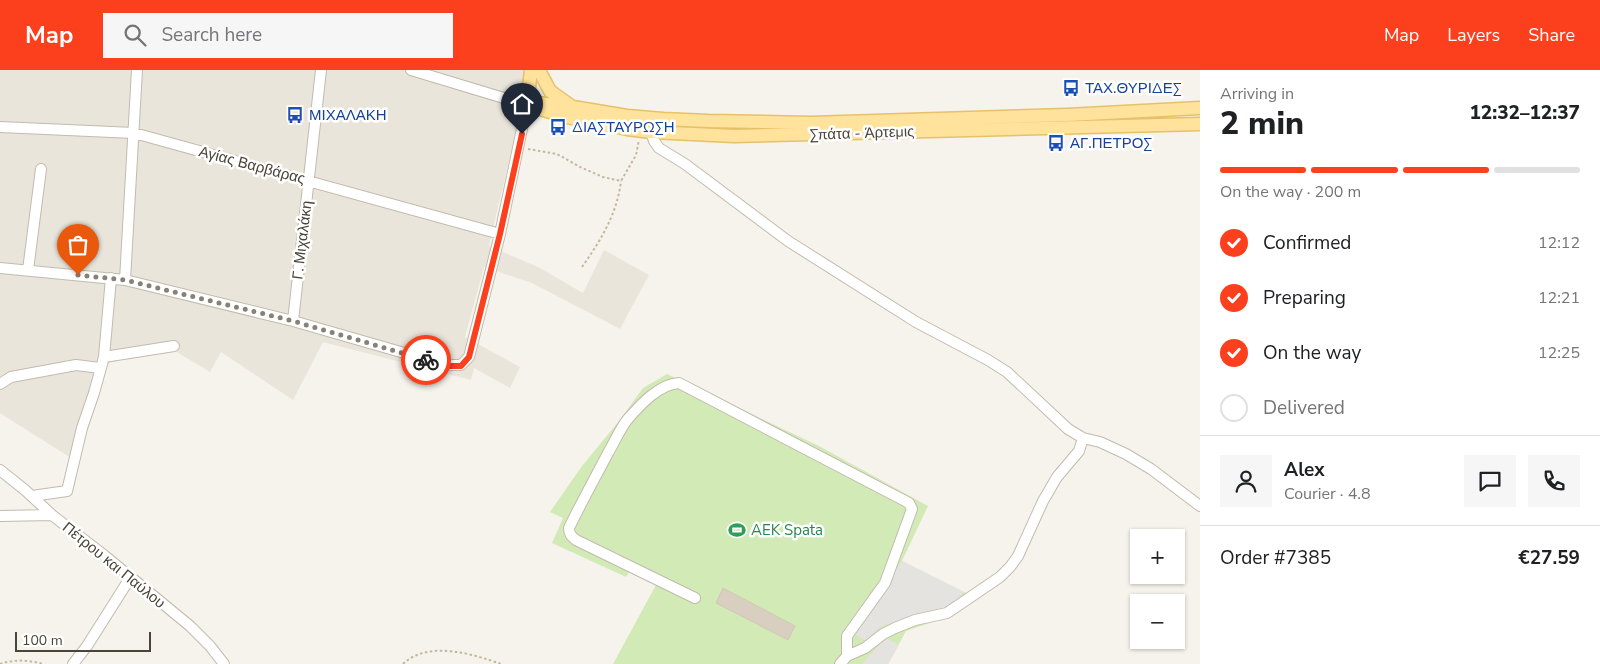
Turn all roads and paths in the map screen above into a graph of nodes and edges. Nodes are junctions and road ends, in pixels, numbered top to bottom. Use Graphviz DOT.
graph roads {
  1 [pos="137,70"];
  2 [pos="321,70"];
  3 [pos="411,70"];
  4 [pos="538,71"];
  5 [pos="429,72"];
  6 [pos="533,104"];
  7 [pos="573,107"];
  8 [pos="1200,108"];
  9 [pos="1200,124"];
  10 [pos="0,127"];
  11 [pos="647,131"];
  12 [pos="134,133"];
  13 [pos="520,147"];
  14 [pos="42,169"];
  15 [pos="309,181"];
  16 [pos="621,181"];
  17 [pos="500,234"];
  18 [pos="582,267"];
  19 [pos="0,268"];
  20 [pos="28,270"];
  21 [pos="111,278"];
  22 [pos="125,280"];
  23 [pos="293,321"];
  24 [pos="174,346"];
  25 [pos="104,357"];
  26 [pos="100,368"];
  27 [pos="0,384"];
  28 [pos="1083,438"];
  29 [pos="2,472"];
  30 [pos="32,496"];
  31 [pos="1200,506"];
  32 [pos="52,515"];
  33 [pos="0,516"];
  34 [pos="130,578"];
  35 [pos="696,598"];
  36 [pos="843,660"];
  37 [pos="0,664"];
  38 [pos="43,664"];
  39 [pos="73,664"];
  40 [pos="224,664"];
  41 [pos="403,664"];
  42 [pos="501,664"];
  1 -- 12 [label="street"];
  2 -- 15 [label="street, Γ. Μιχαλάκη"];
  3 -- 5 [label="street"];
  4 -- 6 [label="main road"];
  4 -- 7 [label="main road"];
  5 -- 6 [label="street"];
  6 -- 7 [label="main road, Σπάτα - Άρτεμις"];
  6 -- 11 [label="main road, Σπάτα - Άρτεμις"];
  6 -- 13 [label="street"];
  7 -- 8 [label="main road, Σπάτα - Άρτεμις"];
  9 -- 11 [label="main road, Σπάτα - Άρτεμις"];
  10 -- 12 [label="street, Αγίας Βαρβάρας"];
  11 -- 16 [label="path"];
  11 -- 28 [label="street"];
  12 -- 15 [label="street, Αγίας Βαρβάρας"];
  12 -- 22 [label="street"];
  13 -- 16 [label="path"];
  13 -- 17 [label="street"];
  14 -- 20 [label="street"];
  15 -- 17 [label="street, Αγίας Βαρβάρας"];
  15 -- 23 [label="street, Γ. Μιχαλάκη"];
  16 -- 18 [label="path"];
  17 -- 23 [label="street"];
  19 -- 20 [label="street"];
  20 -- 21 [label="street"];
  21 -- 22 [label="street"];
  21 -- 25 [label="street"];
  22 -- 23 [label="street"];
  24 -- 25 [label="street"];
  25 -- 26 [label="street"];
  26 -- 27 [label="street"];
  26 -- 30 [label="street"];
  28 -- 31 [label="street"];
  28 -- 36 [label="street"];
  29 -- 30 [label="street, Πέτρου και Παύλου"];
  30 -- 32 [label="street, Πέτρου και Παύλου"];
  32 -- 33 [label="street"];
  32 -- 34 [label="street, Πέτρου και Παύλου"];
  34 -- 39 [label="street"];
  34 -- 40 [label="street, Πέτρου και Παύλου"];
  35 -- 36 [label="street"];
  37 -- 38 [label="path"];
  41 -- 42 [label="path"];
}
